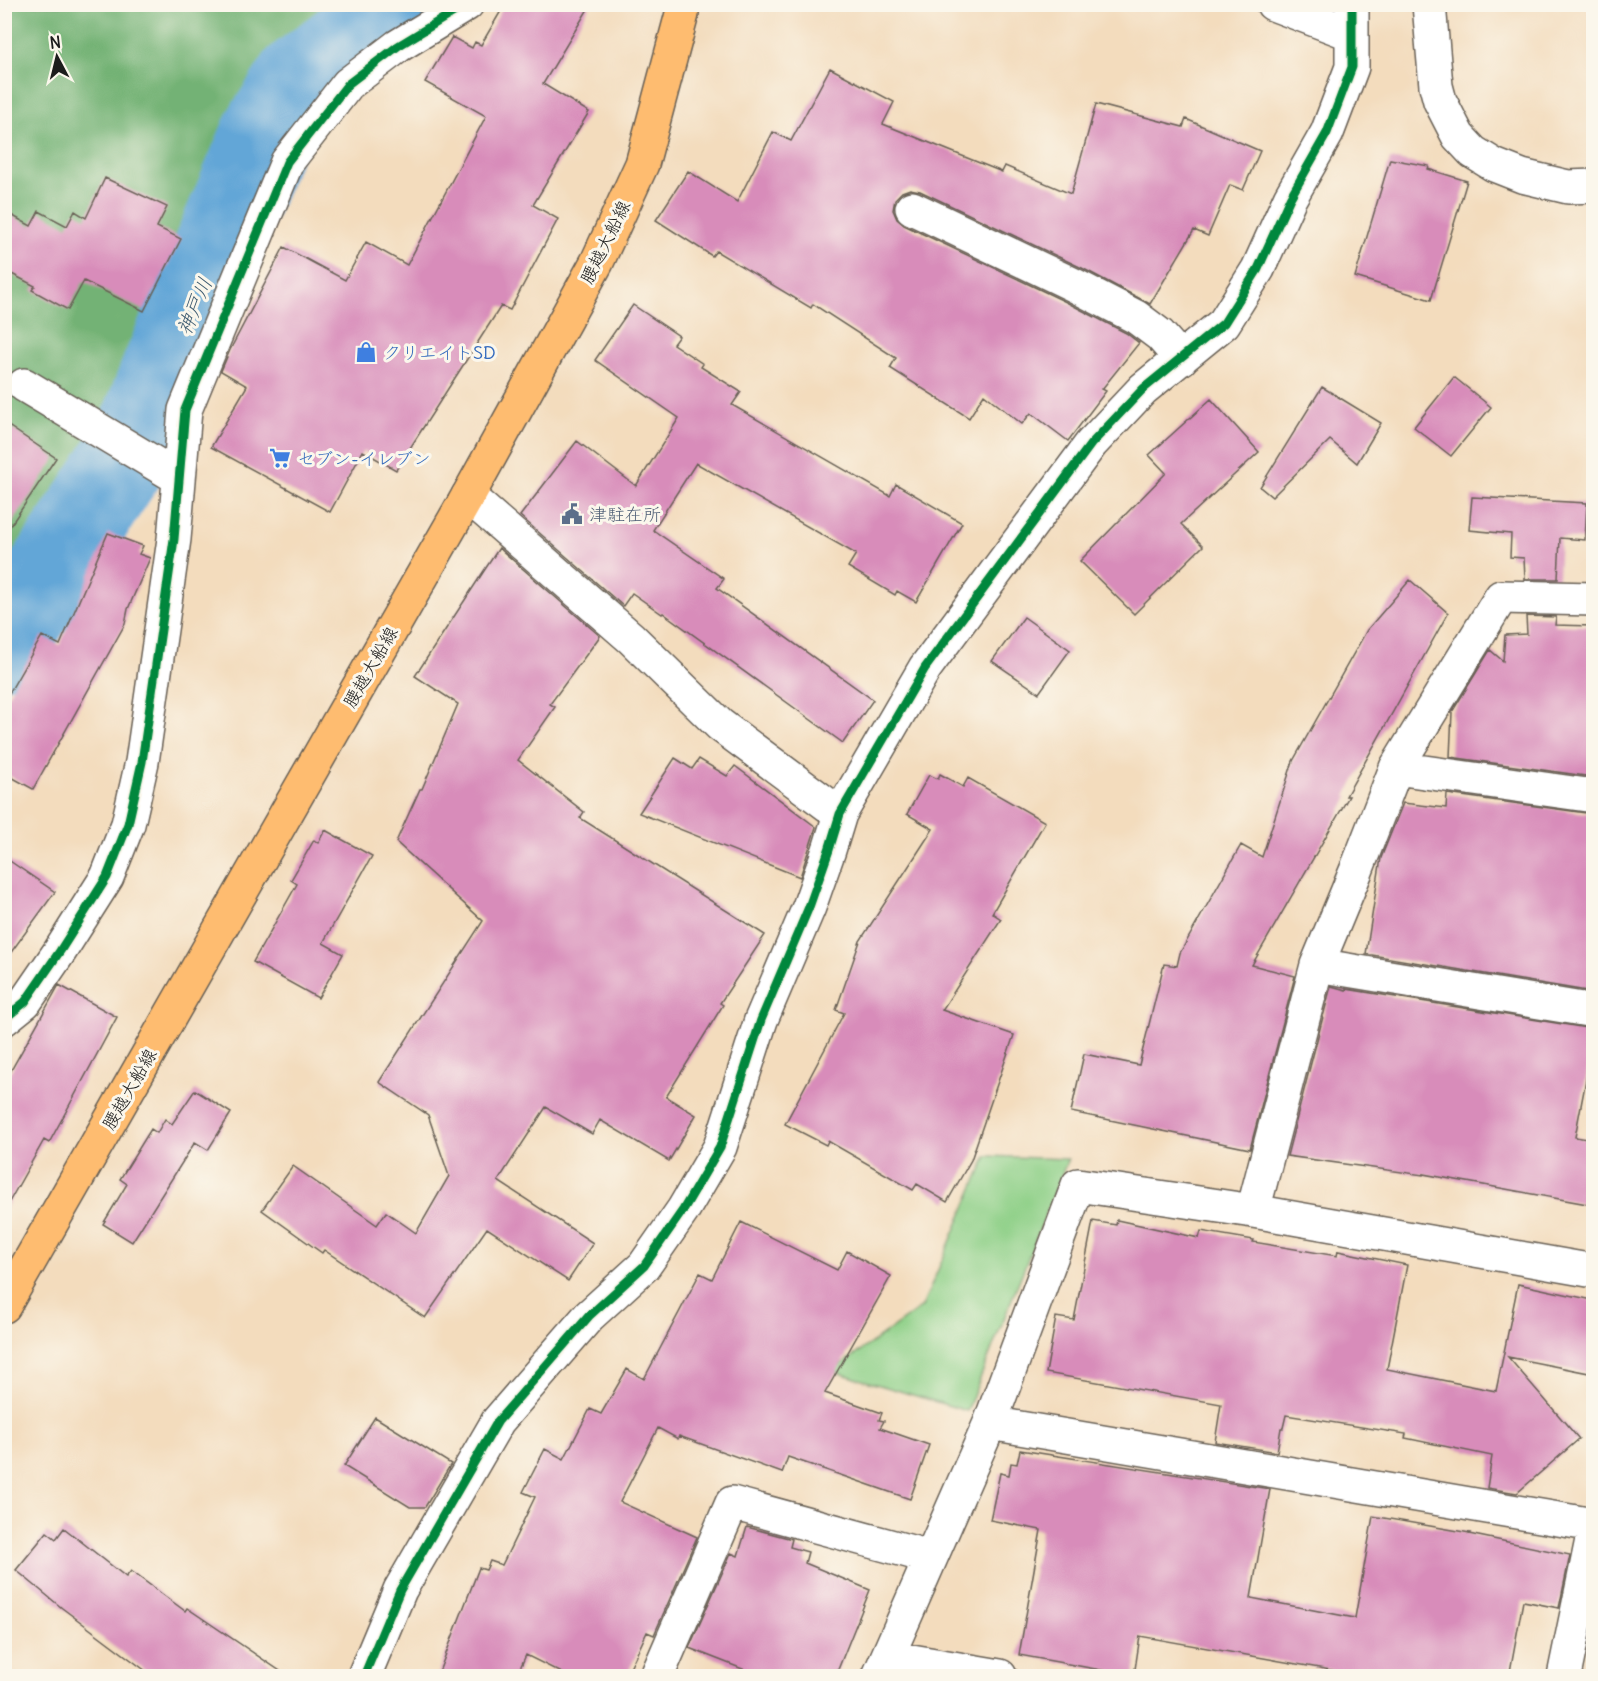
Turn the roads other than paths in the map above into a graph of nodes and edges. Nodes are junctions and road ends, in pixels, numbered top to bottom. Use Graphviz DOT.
graph roads {
  1 [pos="467,4"];
  2 [pos="682,4"];
  3 [pos="1273,4"];
  4 [pos="1429,4"];
  5 [pos="1352,19"];
  6 [pos="1593,186"];
  7 [pos="912,207"];
  8 [pos="1181,359"];
  9 [pos="24,385"];
  10 [pos="179,478"];
  11 [pos="468,496"];
  12 [pos="1593,599"];
  13 [pos="1396,768"];
  14 [pos="1593,796"];
  15 [pos="840,814"];
  16 [pos="1317,965"];
  17 [pos="11,1001"];
  18 [pos="1593,1011"];
  19 [pos="1253,1210"];
  20 [pos="1593,1271"];
  21 [pos="4,1306"];
  22 [pos="990,1423"];
  23 [pos="1593,1525"];
  24 [pos="1593,1530"];
  25 [pos="930,1557"];
  26 [pos="883,1667"];
  27 [pos="363,1677"];
  28 [pos="657,1677"];
  29 [pos="1000,1677"];
  30 [pos="1564,1677"];
  1 -- 10 [label="street"];
  2 -- 11 [label="main road, 腰越大船線"];
  3 -- 5 [label="street"];
  4 -- 6 [label="street"];
  5 -- 8 [label="street"];
  7 -- 8 [label="street"];
  8 -- 15 [label="street"];
  9 -- 10 [label="street"];
  10 -- 17 [label="street"];
  11 -- 15 [label="street"];
  11 -- 21 [label="main road, 腰越大船線"];
  12 -- 13 [label="street"];
  13 -- 14 [label="street"];
  13 -- 16 [label="street"];
  15 -- 27 [label="street"];
  16 -- 18 [label="street"];
  16 -- 19 [label="street"];
  19 -- 20 [label="street"];
  19 -- 22 [label="street"];
  22 -- 23 [label="street"];
  22 -- 25 [label="street"];
  24 -- 30 [label="street"];
  25 -- 26 [label="street"];
  25 -- 28 [label="street"];
  26 -- 29 [label="street"];
}
